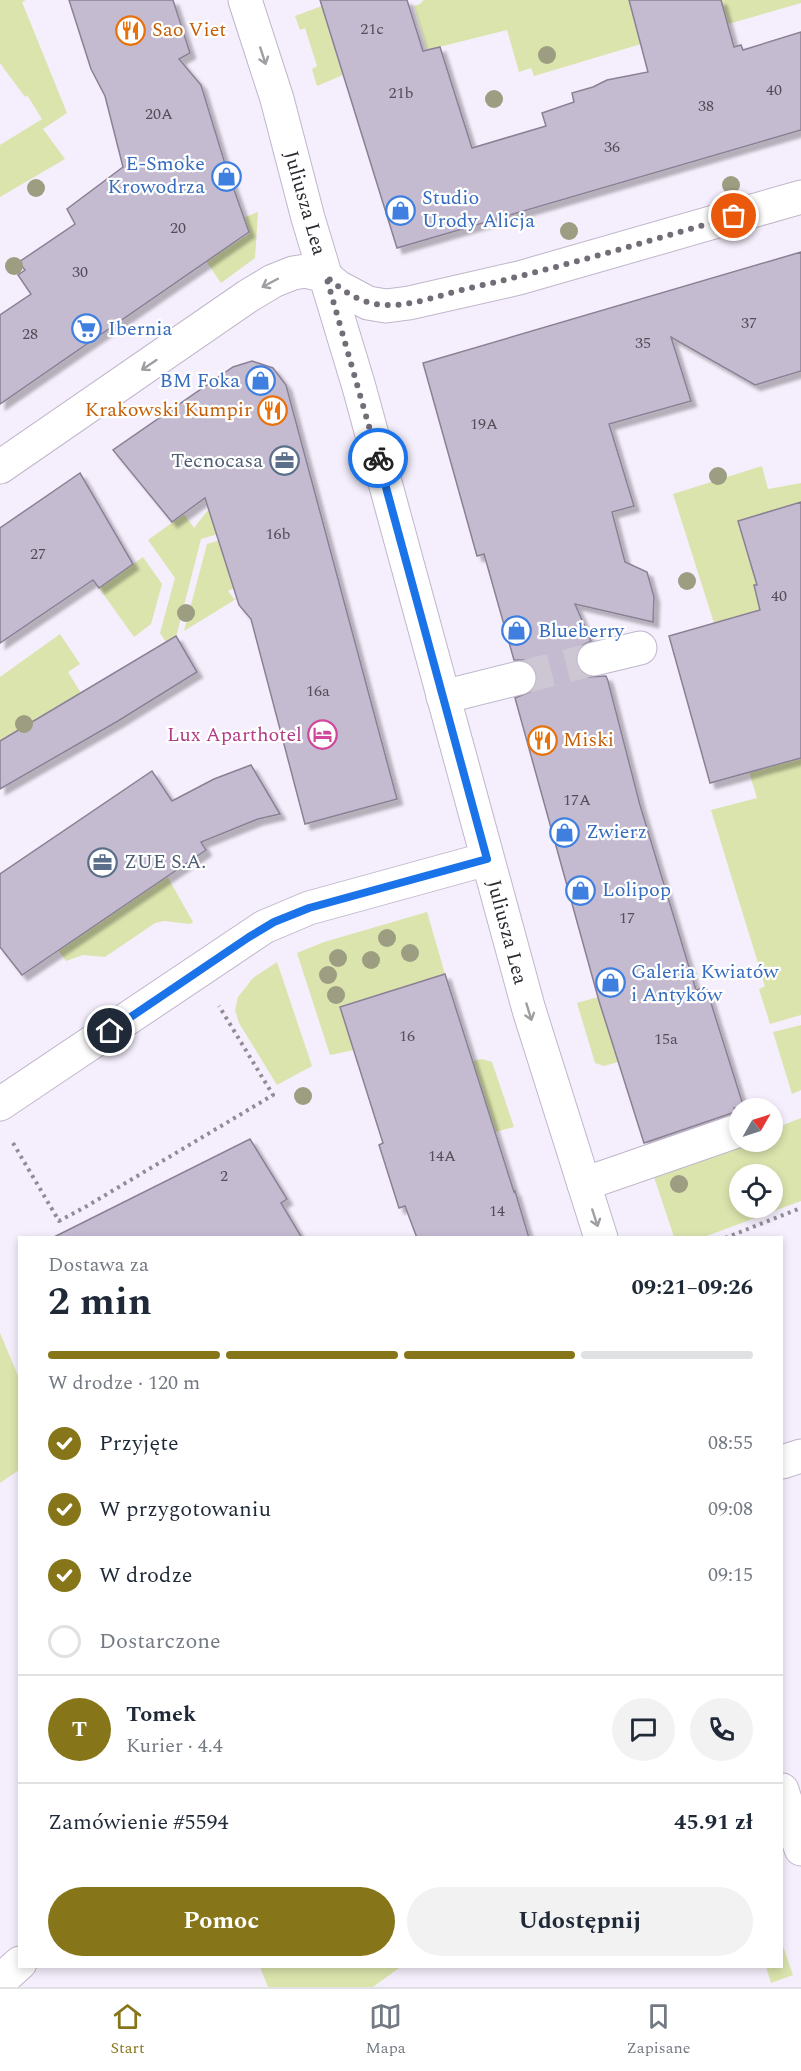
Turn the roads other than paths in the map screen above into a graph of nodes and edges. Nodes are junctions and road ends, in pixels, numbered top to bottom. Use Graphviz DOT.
graph roads {
  1 [pos="245,0"];
  2 [pos="801,197"];
  3 [pos="326,276"];
  4 [pos="0,467"];
  5 [pos="640,648"];
  6 [pos="594,659"];
  7 [pos="519,678"];
  8 [pos="443,697"];
  9 [pos="487,859"];
  10 [pos="4,1119"];
  11 [pos="729,1134"];
  12 [pos="584,1184"];
  13 [pos="600,1236"];
  14 [pos="801,1456"];
  15 [pos="783,1462"];
  16 [pos="783,1793"];
  17 [pos="801,1849"];
  18 [pos="18,1965"];
  19 [pos="0,1981"];
  1 -- 3 [label="street, Juliusza Lea, one-way"];
  2 -- 3 [label="street"];
  3 -- 4 [label="street, one-way"];
  3 -- 8 [label="street, Juliusza Lea"];
  5 -- 6 [label="street"];
  7 -- 8 [label="street"];
  8 -- 9 [label="street, Juliusza Lea"];
  9 -- 10 [label="street"];
  9 -- 12 [label="street, Juliusza Lea, one-way"];
  11 -- 12 [label="street"];
  12 -- 13 [label="street, Juliusza Lea, one-way"];
  14 -- 15 [label="street"];
  16 -- 17 [label="street"];
  18 -- 19 [label="street"];
}
